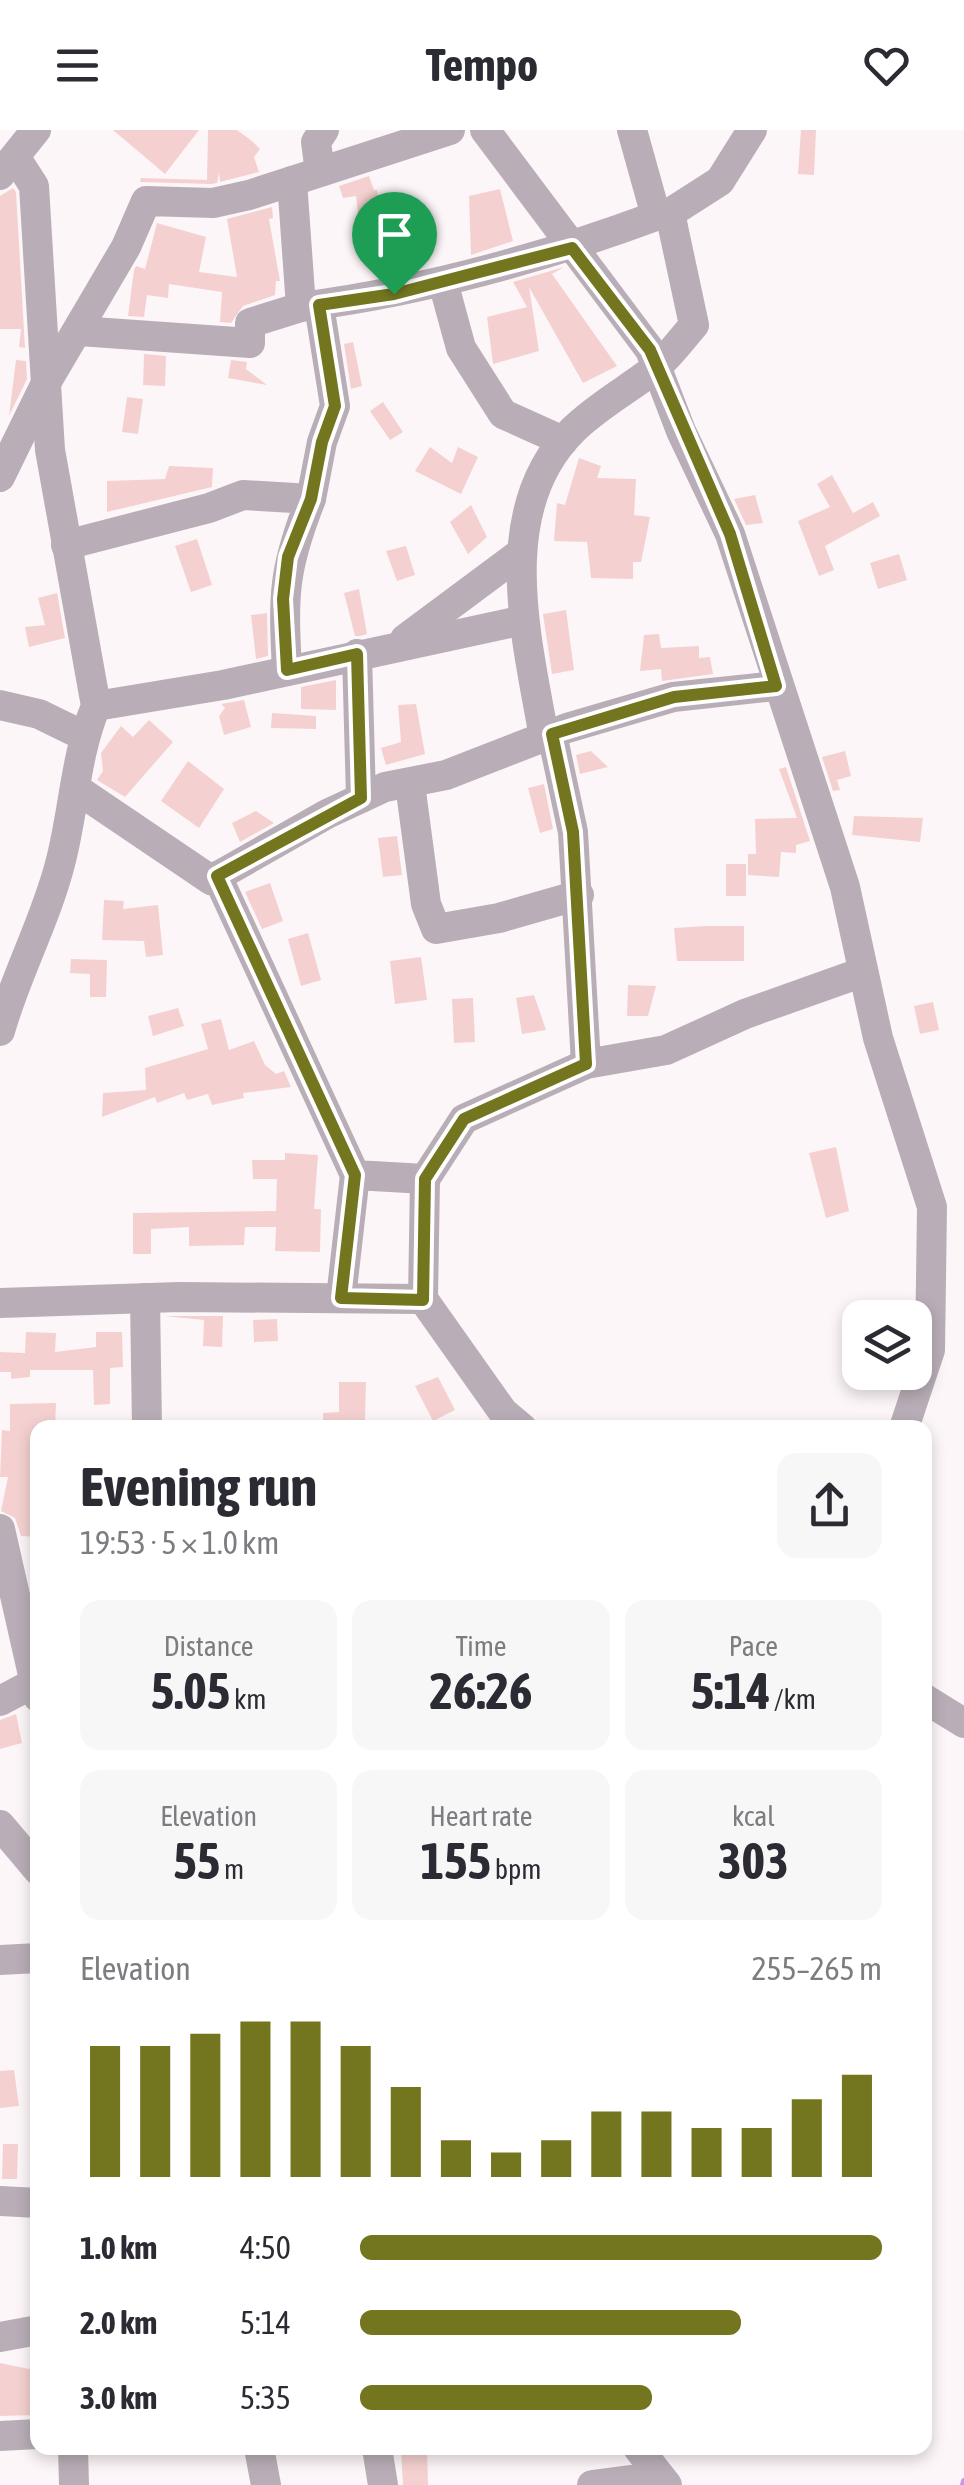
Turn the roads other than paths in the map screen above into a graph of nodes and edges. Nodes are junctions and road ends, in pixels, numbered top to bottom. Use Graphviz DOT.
graph roads {
  1 [pos="324,130"];
  2 [pos="450,130"];
  3 [pos="485,130"];
  4 [pos="632,130"];
  5 [pos="752,130"];
  6 [pos="20,146"];
  7 [pos="306,177"];
  8 [pos="663,215"];
  9 [pos="572,248"];
  10 [pos="443,282"];
  11 [pos="310,306"];
  12 [pos="79,331"];
  13 [pos="656,367"];
  14 [pos="46,383"];
  15 [pos="563,440"];
  16 [pos="0,477"];
  17 [pos="311,499"];
  18 [pos="66,544"];
  19 [pos="522,552"];
  20 [pos="524,620"];
  21 [pos="394,646"];
  22 [pos="357,654"];
  23 [pos="287,670"];
  24 [pos="776,686"];
  25 [pos="0,705"];
  26 [pos="96,706"];
  27 [pos="548,735"];
  28 [pos="84,736"];
  29 [pos="410,784"];
  30 [pos="74,788"];
  31 [pos="361,798"];
  32 [pos="217,876"];
  33 [pos="578,895"];
  34 [pos="864,972"];
  35 [pos="0,1032"];
  36 [pos="586,1064"];
  37 [pos="355,1175"];
  38 [pos="425,1179"];
  39 [pos="145,1298"];
  40 [pos="341,1298"];
  41 [pos="423,1300"];
  42 [pos="0,1304"];
  43 [pos="147,1420"];
  44 [pos="512,1420"];
  45 [pos="907,1420"];
  46 [pos="0,1528"];
  47 [pos="23,1563"];
  48 [pos="30,1631"];
  49 [pos="30,1692"];
  50 [pos="0,1701"];
  51 [pos="0,1825"];
  52 [pos="30,1861"];
  53 [pos="30,1958"];
  54 [pos="0,1960"];
  55 [pos="0,2201"];
  56 [pos="30,2203"];
  57 [pos="30,2331"];
  58 [pos="0,2337"];
  59 [pos="30,2434"];
  60 [pos="0,2436"];
  61 [pos="72,2455"];
  62 [pos="260,2455"];
  63 [pos="378,2455"];
  64 [pos="643,2455"];
  65 [pos="74,2485"];
  66 [pos="266,2485"];
  67 [pos="384,2485"];
  68 [pos="592,2485"];
  69 [pos="666,2485"];
  1 -- 7 [label="street"];
  2 -- 7 [label="street"];
  3 -- 9 [label="street"];
  4 -- 8 [label="street"];
  5 -- 8 [label="street"];
  6 -- 14 [label="street"];
  7 -- 11 [label="street"];
  7 -- 12 [label="street"];
  8 -- 9 [label="street"];
  8 -- 13 [label="street"];
  9 -- 10 [label="street"];
  9 -- 13 [label="street"];
  10 -- 11 [label="street"];
  10 -- 15 [label="street"];
  11 -- 12 [label="street"];
  11 -- 17 [label="street"];
  12 -- 14 [label="street"];
  13 -- 15 [label="street"];
  13 -- 24 [label="street"];
  14 -- 16 [label="street"];
  14 -- 18 [label="street"];
  15 -- 19 [label="street"];
  17 -- 18 [label="street"];
  17 -- 23 [label="street"];
  18 -- 26 [label="street"];
  19 -- 20 [label="street"];
  19 -- 21 [label="street"];
  20 -- 21 [label="street"];
  20 -- 27 [label="street"];
  21 -- 22 [label="street"];
  22 -- 23 [label="street"];
  22 -- 31 [label="street"];
  23 -- 26 [label="street"];
  24 -- 27 [label="street"];
  24 -- 34 [label="street"];
  25 -- 28 [label="street"];
  26 -- 28 [label="street"];
  27 -- 29 [label="street"];
  27 -- 33 [label="street"];
  28 -- 30 [label="street"];
  29 -- 31 [label="street"];
  29 -- 33 [label="street"];
  30 -- 32 [label="street"];
  30 -- 35 [label="street"];
  31 -- 32 [label="street"];
  32 -- 37 [label="street"];
  33 -- 36 [label="street"];
  34 -- 36 [label="street"];
  34 -- 45 [label="street"];
  36 -- 38 [label="street"];
  37 -- 38 [label="street"];
  37 -- 40 [label="street"];
  38 -- 41 [label="street"];
  39 -- 40 [label="street"];
  39 -- 42 [label="street"];
  39 -- 43 [label="street"];
  40 -- 41 [label="street"];
  41 -- 44 [label="street"];
  46 -- 47 [label="street"];
  47 -- 48 [label="street"];
  49 -- 50 [label="street"];
  51 -- 52 [label="street"];
  53 -- 54 [label="street"];
  55 -- 56 [label="street"];
  57 -- 58 [label="street"];
  59 -- 60 [label="street"];
  61 -- 65 [label="street"];
  62 -- 66 [label="street"];
  63 -- 67 [label="street"];
  64 -- 69 [label="street"];
  68 -- 69 [label="street"];
}
